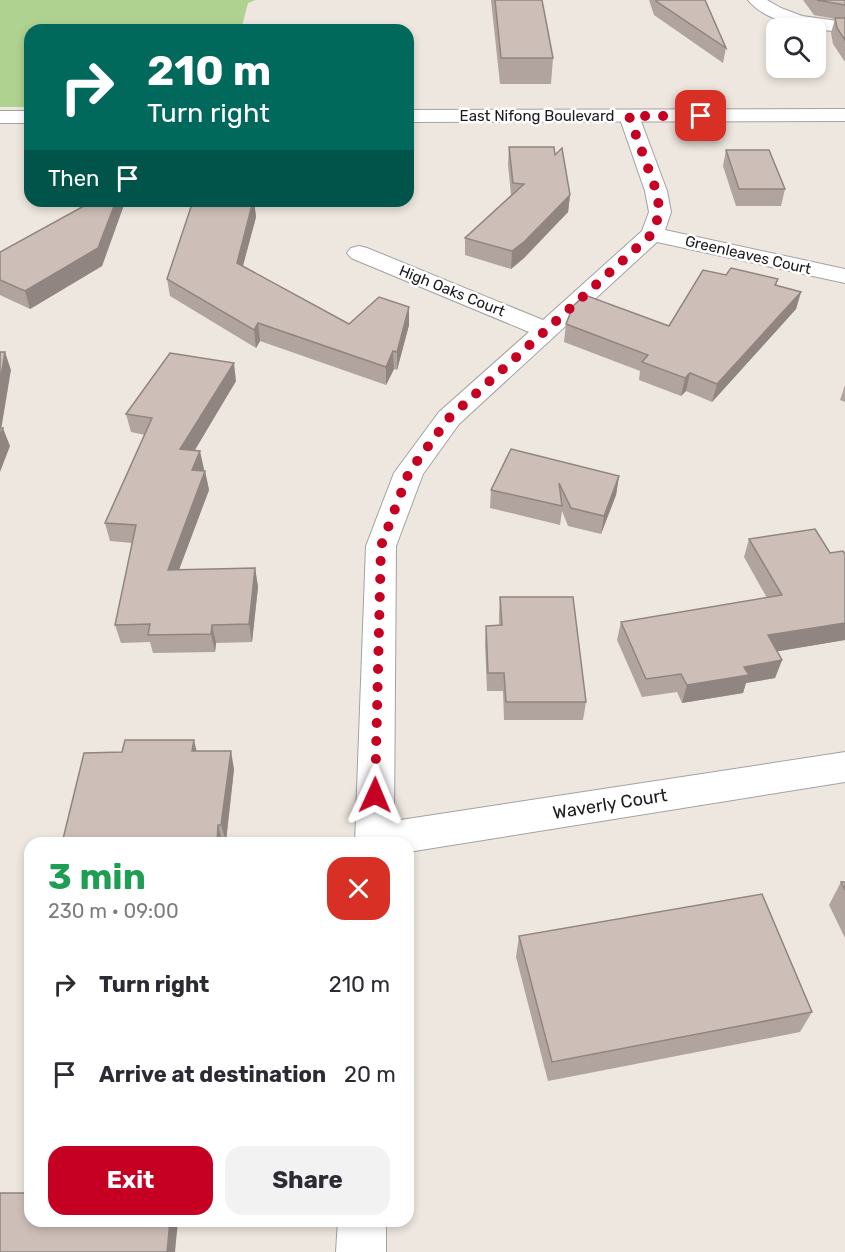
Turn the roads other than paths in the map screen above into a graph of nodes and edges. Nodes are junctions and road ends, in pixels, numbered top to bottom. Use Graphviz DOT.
graph roads {
  1 [pos="756,0"];
  2 [pos="845,27"];
  3 [pos="845,115"];
  4 [pos="414,116"];
  5 [pos="629,116"];
  6 [pos="0,117"];
  7 [pos="24,117"];
  8 [pos="652,234"];
  9 [pos="359,253"];
  10 [pos="845,276"];
  11 [pos="546,330"];
  12 [pos="845,767"];
  13 [pos="374,837"];
  14 [pos="405,837"];
  15 [pos="362,1227"];
  16 [pos="361,1252"];
  1 -- 2 [label="street"];
  3 -- 5 [label="street, East Nifong Boulevard"];
  4 -- 5 [label="street, East Nifong Boulevard"];
  5 -- 8 [label="street"];
  6 -- 7 [label="street"];
  8 -- 10 [label="street, Greenleaves Court"];
  8 -- 11 [label="street"];
  9 -- 11 [label="street, High Oaks Court"];
  11 -- 13 [label="street"];
  12 -- 14 [label="street, Waverly Court"];
  15 -- 16 [label="street"];
}
